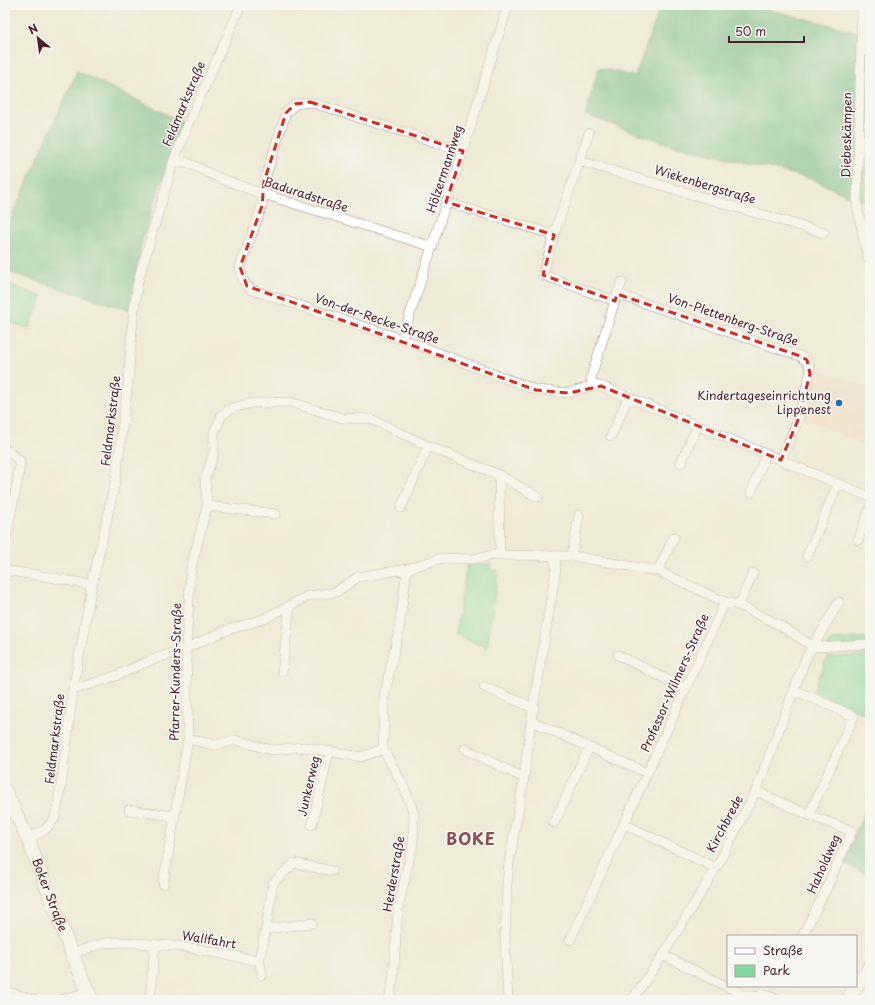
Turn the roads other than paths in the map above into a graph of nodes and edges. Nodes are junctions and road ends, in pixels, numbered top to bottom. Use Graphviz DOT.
graph roads {
  1 [pos="241,5"];
  2 [pos="508,5"];
  3 [pos="862,5"];
  4 [pos="589,132"];
  5 [pos="463,151"];
  6 [pos="174,160"];
  7 [pos="579,161"];
  8 [pos="263,194"];
  9 [pos="446,202"];
  10 [pos="824,233"];
  11 [pos="554,235"];
  12 [pos="433,247"];
  13 [pos="870,264"];
  14 [pos="622,282"];
  15 [pos="616,298"];
  16 [pos="402,340"];
  17 [pos="593,386"];
  18 [pos="628,397"];
  19 [pos="697,426"];
  20 [pos="611,436"];
  21 [pos="428,446"];
  22 [pos="5,449"];
  23 [pos="766,454"];
  24 [pos="781,460"];
  25 [pos="681,464"];
  26 [pos="499,475"];
  27 [pos="838,484"];
  28 [pos="751,492"];
  29 [pos="870,497"];
  30 [pos="538,498"];
  31 [pos="207,506"];
  32 [pos="401,508"];
  33 [pos="870,509"];
  34 [pos="276,514"];
  35 [pos="579,515"];
  36 [pos="674,537"];
  37 [pos="858,540"];
  38 [pos="5,543"];
  39 [pos="500,555"];
  40 [pos="554,556"];
  41 [pos="572,556"];
  42 [pos="807,556"];
  43 [pos="5,568"];
  44 [pos="407,569"];
  45 [pos="658,571"];
  46 [pos="753,573"];
  47 [pos="92,585"];
  48 [pos="725,602"];
  49 [pos="839,602"];
  50 [pos="739,605"];
  51 [pos="290,606"];
  52 [pos="870,644"];
  53 [pos="814,647"];
  54 [pos="186,648"];
  55 [pos="618,656"];
  56 [pos="282,672"];
  57 [pos="484,687"];
  58 [pos="686,689"];
  59 [pos="73,690"];
  60 [pos="794,690"];
  61 [pos="534,708"];
  62 [pos="531,721"];
  63 [pos="188,739"];
  64 [pos="589,747"];
  65 [pos="383,749"];
  66 [pos="465,749"];
  67 [pos="329,752"];
  68 [pos="647,773"];
  69 [pos="524,778"];
  70 [pos="5,790"];
  71 [pos="756,791"];
  72 [pos="129,810"];
  73 [pos="809,815"];
  74 [pos="175,816"];
  75 [pos="554,823"];
  76 [pos="624,824"];
  77 [pos="312,825"];
  78 [pos="28,839"];
  79 [pos="716,868"];
  80 [pos="332,871"];
  81 [pos="163,884"];
  82 [pos="312,923"];
  83 [pos="266,929"];
  84 [pos="803,934"];
  85 [pos="570,940"];
  86 [pos="155,945"];
  87 [pos="72,954"];
  88 [pos="663,955"];
  89 [pos="259,957"];
  90 [pos="870,966"];
  91 [pos="262,975"];
  92 [pos="857,985"];
  93 [pos="727,987"];
  94 [pos="728,987"];
  95 [pos="856,987"];
  96 [pos="5,991"];
  97 [pos="90,996"];
  98 [pos="35,1000"];
  99 [pos="60,1000"];
  100 [pos="150,1000"];
  101 [pos="389,1000"];
  102 [pos="508,1000"];
  103 [pos="632,1000"];
  104 [pos="777,1000"];
  105 [pos="847,1000"];
  1 -- 6 [label="street, Feldmarkstraße"];
  2 -- 5 [label="street, Hölzermannweg"];
  3 -- 13 [label="street, Diebeskämpen"];
  4 -- 7 [label="street"];
  5 -- 8 [label="street"];
  5 -- 9 [label="street, Hölzermannweg"];
  6 -- 8 [label="street, Baduradstraße"];
  6 -- 47 [label="street, Feldmarkstraße"];
  7 -- 10 [label="street, Wiekenbergstraße"];
  7 -- 11 [label="street"];
  8 -- 12 [label="street, Baduradstraße"];
  8 -- 16 [label="street, Von-der-Recke-Straße"];
  9 -- 11 [label="street"];
  9 -- 12 [label="street, Hölzermannweg"];
  11 -- 15 [label="street"];
  12 -- 16 [label="street, Hölzermannweg"];
  14 -- 15 [label="street"];
  15 -- 17 [label="street"];
  15 -- 24 [label="street, Von-Plettenberg-Straße"];
  16 -- 17 [label="street, Von-der-Recke-Straße"];
  17 -- 18 [label="street, Von-der-Recke-Straße"];
  18 -- 19 [label="street, Von-der-Recke-Straße"];
  18 -- 20 [label="street"];
  19 -- 23 [label="street, Von-der-Recke-Straße"];
  19 -- 25 [label="street"];
  21 -- 26 [label="street, Pfarrer-Kunders-Straße"];
  21 -- 31 [label="street, Pfarrer-Kunders-Straße"];
  21 -- 32 [label="street"];
  22 -- 38 [label="street"];
  23 -- 24 [label="street, Von-der-Recke-Straße"];
  23 -- 28 [label="street"];
  24 -- 27 [label="street, Von-der-Recke-Straße"];
  26 -- 30 [label="street, Pfarrer-Kunders-Straße"];
  26 -- 39 [label="street"];
  27 -- 29 [label="street, Von-der-Recke-Straße"];
  27 -- 42 [label="street"];
  31 -- 34 [label="street"];
  31 -- 54 [label="street, Pfarrer-Kunders-Straße"];
  33 -- 37 [label="street"];
  35 -- 41 [label="street"];
  36 -- 45 [label="street"];
  39 -- 40 [label="street"];
  39 -- 44 [label="street"];
  40 -- 41 [label="street"];
  40 -- 61 [label="street"];
  41 -- 45 [label="street"];
  43 -- 47 [label="street"];
  44 -- 51 [label="street"];
  44 -- 65 [label="street"];
  45 -- 48 [label="street"];
  46 -- 50 [label="street"];
  47 -- 59 [label="street, Feldmarkstraße"];
  48 -- 50 [label="street"];
  48 -- 58 [label="street, Professor-Wilmers-Straße"];
  49 -- 53 [label="street, Kirchbrede"];
  50 -- 53 [label="street"];
  51 -- 54 [label="street"];
  51 -- 56 [label="street"];
  52 -- 53 [label="street"];
  53 -- 60 [label="street, Kirchbrede"];
  54 -- 59 [label="street"];
  54 -- 63 [label="street, Pfarrer-Kunders-Straße"];
  55 -- 58 [label="street"];
  57 -- 61 [label="street"];
  58 -- 68 [label="street, Professor-Wilmers-Straße"];
  59 -- 78 [label="street, Feldmarkstraße"];
  60 -- 71 [label="street, Kirchbrede"];
  60 -- 73 [label="street"];
  61 -- 62 [label="street"];
  62 -- 64 [label="street"];
  62 -- 69 [label="street"];
  63 -- 67 [label="street, Junkerweg"];
  63 -- 74 [label="street, Pfarrer-Kunders-Straße"];
  64 -- 68 [label="street"];
  64 -- 75 [label="street"];
  65 -- 67 [label="street, Junkerweg"];
  65 -- 101 [label="street, Herderstraße"];
  66 -- 69 [label="street"];
  67 -- 77 [label="street, Junkerweg"];
  68 -- 76 [label="street, Professor-Wilmers-Straße"];
  69 -- 102 [label="street"];
  70 -- 78 [label="main road, Boker Straße"];
  71 -- 73 [label="street, Haholdweg"];
  71 -- 79 [label="street, Kirchbrede"];
  72 -- 74 [label="street"];
  73 -- 84 [label="street, Haholdweg"];
  74 -- 81 [label="street, Pfarrer-Kunders-Straße"];
  76 -- 79 [label="street"];
  76 -- 85 [label="street, Professor-Wilmers-Straße"];
  78 -- 87 [label="main road, Boker Straße"];
  79 -- 88 [label="street, Kirchbrede"];
  80 -- 83 [label="street"];
  82 -- 83 [label="street"];
  83 -- 89 [label="street"];
  86 -- 87 [label="street, Wallfahrt"];
  86 -- 89 [label="street, Wallfahrt"];
  86 -- 100 [label="street"];
  87 -- 97 [label="main road, Boker Straße"];
  88 -- 93 [label="street"];
  88 -- 103 [label="street, Kirchbrede"];
  89 -- 91 [label="street"];
  90 -- 92 [label="main road"];
  94 -- 104 [label="street"];
  95 -- 105 [label="main road"];
  96 -- 98 [label="street"];
  97 -- 99 [label="street"];
}
